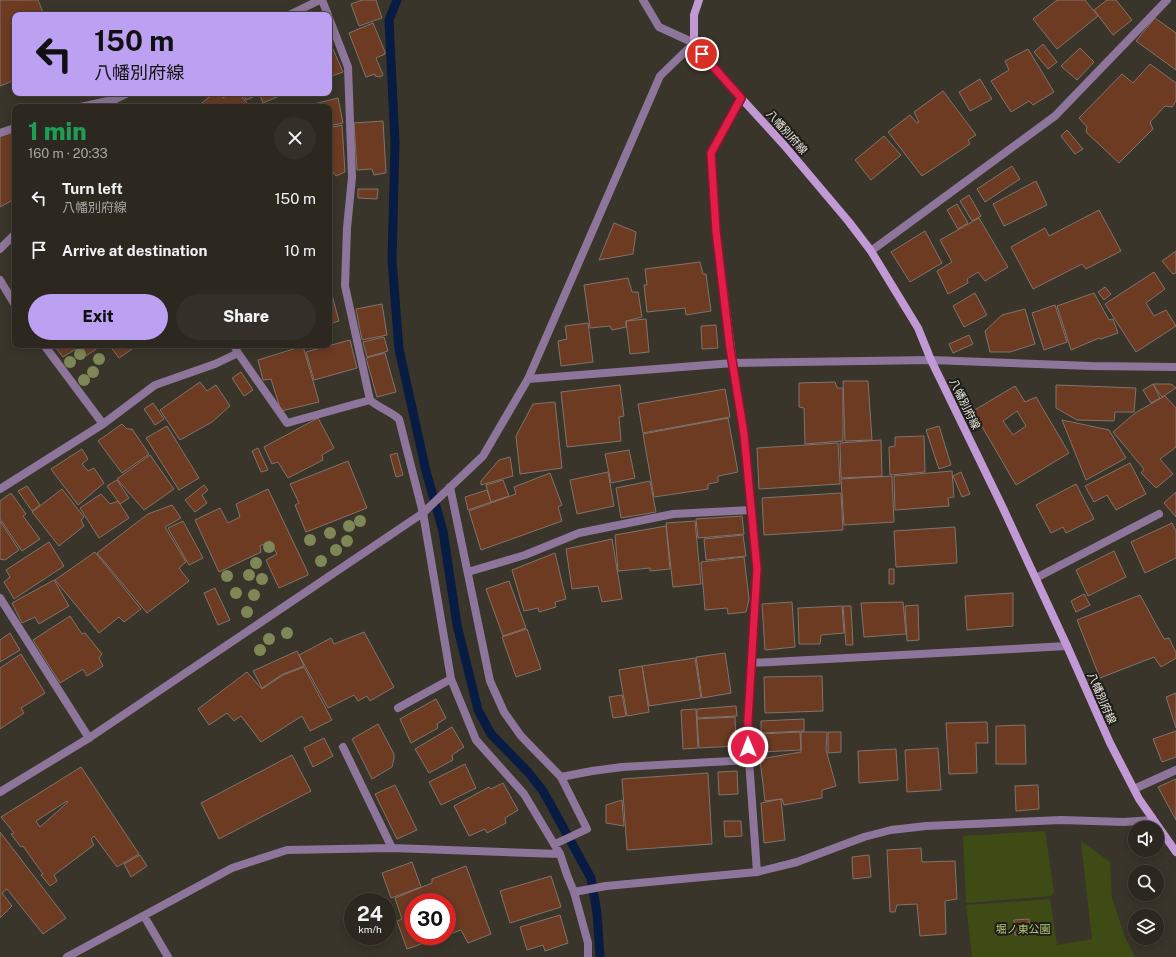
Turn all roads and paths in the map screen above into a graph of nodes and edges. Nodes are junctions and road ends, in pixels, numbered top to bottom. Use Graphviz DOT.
graph roads {
  1 [pos="321,0"];
  2 [pos="643,0"];
  3 [pos="699,0"];
  4 [pos="1167,0"];
  5 [pos="295,12"];
  6 [pos="326,12"];
  7 [pos="332,26"];
  8 [pos="694,43"];
  9 [pos="122,96"];
  10 [pos="741,98"];
  11 [pos="116,99"];
  12 [pos="94,104"];
  13 [pos="113,104"];
  14 [pos="12,129"];
  15 [pos="0,133"];
  16 [pos="12,237"];
  17 [pos="0,249"];
  18 [pos="871,251"];
  19 [pos="0,280"];
  20 [pos="12,300"];
  21 [pos="46,348"];
  22 [pos="236,348"];
  23 [pos="238,353"];
  24 [pos="931,360"];
  25 [pos="733,363"];
  26 [pos="1176,366"];
  27 [pos="528,378"];
  28 [pos="370,400"];
  29 [pos="103,424"];
  30 [pos="450,487"];
  31 [pos="0,489"];
  32 [pos="751,510"];
  33 [pos="423,513"];
  34 [pos="1159,514"];
  35 [pos="468,572"];
  36 [pos="1036,578"];
  37 [pos="0,598"];
  38 [pos="1068,646"];
  39 [pos="752,663"];
  40 [pos="451,679"];
  41 [pos="398,708"];
  42 [pos="89,738"];
  43 [pos="343,747"];
  44 [pos="749,760"];
  45 [pos="1176,770"];
  46 [pos="561,777"];
  47 [pos="1134,789"];
  48 [pos="0,792"];
  49 [pos="1153,820"];
  50 [pos="555,844"];
  51 [pos="392,848"];
  52 [pos="1176,852"];
  53 [pos="560,854"];
  54 [pos="757,872"];
  55 [pos="574,892"];
  56 [pos="144,916"];
  57 [pos="67,957"];
  58 [pos="168,957"];
  59 [pos="588,957"];
  1 -- 5 [label="street"];
  1 -- 6 [label="street"];
  2 -- 8 [label="street"];
  3 -- 8 [label="main road"];
  4 -- 18 [label="street"];
  7 -- 28 [label="street"];
  8 -- 10 [label="main road, 八幡別府線"];
  8 -- 27 [label="street"];
  9 -- 11 [label="street"];
  10 -- 18 [label="main road, 八幡別府線"];
  10 -- 25 [label="street"];
  11 -- 12 [label="street"];
  11 -- 13 [label="street"];
  14 -- 15 [label="street"];
  16 -- 17 [label="street"];
  18 -- 24 [label="main road, 八幡別府線"];
  19 -- 20 [label="street"];
  21 -- 29 [label="street"];
  22 -- 23 [label="street"];
  23 -- 28 [label="street"];
  23 -- 29 [label="street"];
  24 -- 25 [label="street"];
  24 -- 26 [label="street"];
  24 -- 36 [label="main road, 八幡別府線"];
  25 -- 27 [label="street"];
  25 -- 32 [label="street"];
  27 -- 30 [label="street"];
  28 -- 33 [label="street"];
  29 -- 31 [label="street"];
  30 -- 33 [label="street"];
  30 -- 35 [label="street"];
  32 -- 35 [label="street"];
  32 -- 39 [label="street"];
  33 -- 40 [label="street"];
  33 -- 42 [label="street"];
  34 -- 36 [label="street"];
  35 -- 46 [label="street"];
  36 -- 38 [label="main road, 八幡別府線"];
  37 -- 42 [label="street"];
  38 -- 39 [label="street"];
  38 -- 47 [label="main road, 八幡別府線"];
  39 -- 44 [label="street"];
  40 -- 41 [label="street"];
  40 -- 50 [label="street"];
  42 -- 48 [label="street"];
  43 -- 51 [label="street"];
  44 -- 46 [label="street"];
  44 -- 54 [label="street"];
  45 -- 47 [label="street"];
  46 -- 50 [label="street"];
  47 -- 49 [label="main road, 八幡別府線"];
  49 -- 52 [label="main road, 八幡別府線"];
  49 -- 54 [label="street"];
  50 -- 53 [label="street"];
  51 -- 53 [label="street"];
  51 -- 56 [label="street"];
  53 -- 55 [label="street"];
  54 -- 55 [label="street"];
  55 -- 59 [label="street"];
  56 -- 57 [label="street"];
  56 -- 58 [label="street"];
}
